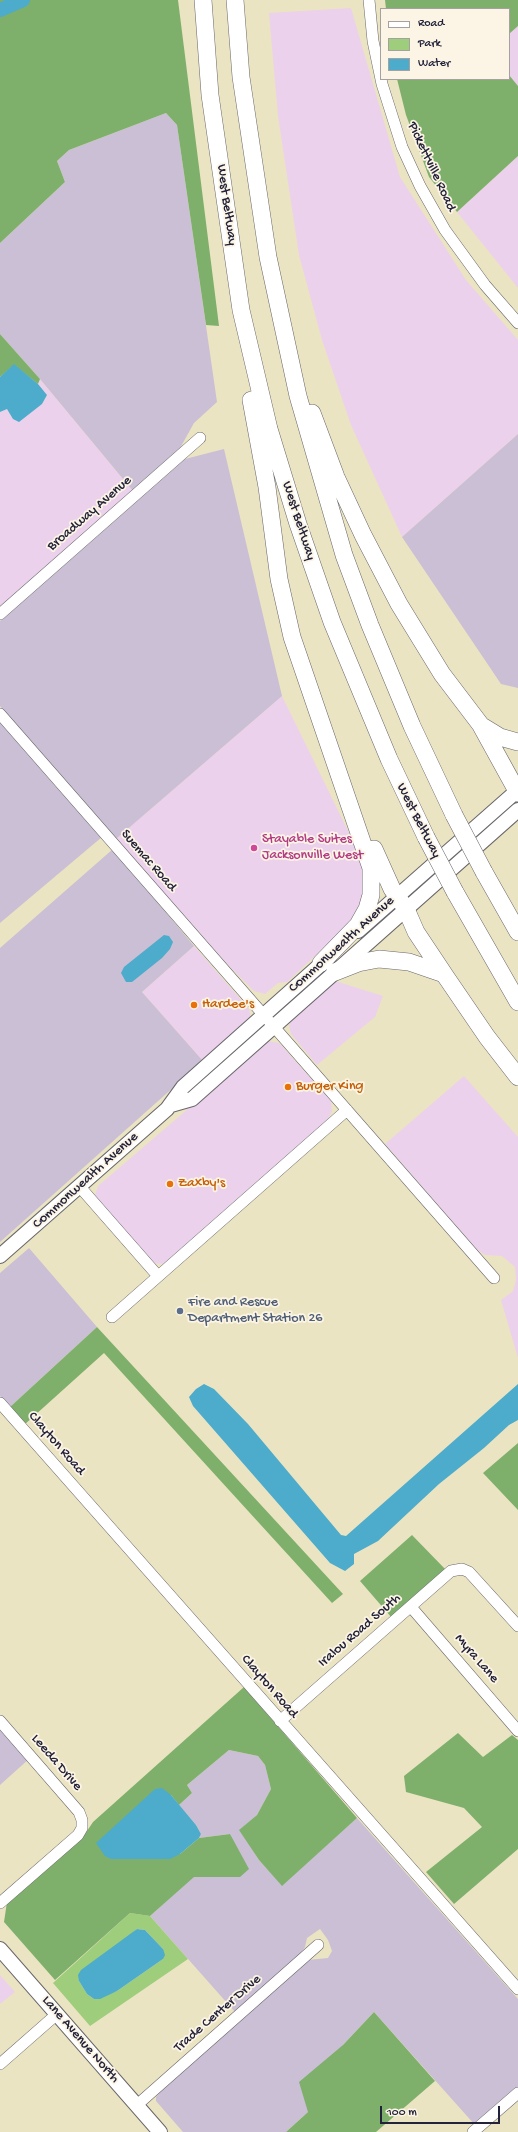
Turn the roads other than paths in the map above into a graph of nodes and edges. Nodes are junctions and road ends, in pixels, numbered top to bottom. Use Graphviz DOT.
graph roads {
  1 [pos="203,0"];
  2 [pos="235,0"];
  3 [pos="369,0"];
  4 [pos="380,74"];
  5 [pos="381,80"];
  6 [pos="268,257"];
  7 [pos="241,310"];
  8 [pos="518,323"];
  9 [pos="200,438"];
  10 [pos="0,614"];
  11 [pos="0,714"];
  12 [pos="480,724"];
  13 [pos="518,742"];
  14 [pos="329,744"];
  15 [pos="518,791"];
  16 [pos="518,810"];
  17 [pos="402,902"];
  18 [pos="518,932"];
  19 [pos="328,968"];
  20 [pos="444,974"];
  21 [pos="518,1002"];
  22 [pos="264,1014"];
  23 [pos="274,1026"];
  24 [pos="518,1077"];
  25 [pos="171,1105"];
  26 [pos="347,1110"];
  27 [pos="80,1187"];
  28 [pos="0,1256"];
  29 [pos="158,1276"];
  30 [pos="494,1278"];
  31 [pos="112,1317"];
  32 [pos="0,1403"];
  33 [pos="411,1607"];
  34 [pos="518,1626"];
  35 [pos="0,1721"];
  36 [pos="280,1721"];
  37 [pos="518,1732"];
  38 [pos="0,1903"];
  39 [pos="318,1945"];
  40 [pos="0,1949"];
  41 [pos="518,1990"];
  42 [pos="57,2014"];
  43 [pos="0,2064"];
  44 [pos="518,2093"];
  45 [pos="137,2105"];
  46 [pos="160,2132"];
  47 [pos="474,2132"];
  1 -- 7 [label="highway, West Beltway"];
  2 -- 6 [label="highway"];
  3 -- 4 [label="street, Pickettville Road"];
  5 -- 8 [label="street, Pickettville Road"];
  6 -- 12 [label="highway"];
  6 -- 18 [label="highway, bridge"];
  7 -- 14 [label="highway"];
  7 -- 21 [label="highway, West Beltway, bridge"];
  9 -- 10 [label="street, Broadway Avenue"];
  11 -- 22 [label="street, Suemac Road"];
  12 -- 13 [label="highway"];
  12 -- 15 [label="highway"];
  14 -- 17 [label="highway"];
  14 -- 19 [label="highway"];
  15 -- 17 [label="main road, Commonwealth Avenue"];
  16 -- 17 [label="main road, Commonwealth Avenue"];
  17 -- 19 [label="main road, Commonwealth Avenue"];
  17 -- 20 [label="highway"];
  19 -- 20 [label="highway"];
  19 -- 22 [label="main road, Commonwealth Avenue"];
  19 -- 23 [label="main road, Commonwealth Avenue"];
  20 -- 24 [label="highway"];
  22 -- 23 [label="street, Suemac Road"];
  22 -- 25 [label="main road, Commonwealth Avenue"];
  23 -- 25 [label="main road, Commonwealth Avenue"];
  23 -- 26 [label="street, Suemac Road"];
  25 -- 27 [label="main road, Commonwealth Avenue"];
  26 -- 29 [label="street"];
  26 -- 30 [label="street, Suemac Road"];
  27 -- 28 [label="main road, Commonwealth Avenue"];
  27 -- 29 [label="street"];
  29 -- 31 [label="street"];
  32 -- 36 [label="street, Clayton Road"];
  33 -- 34 [label="street, Iralou Road South"];
  33 -- 36 [label="street, Iralou Road South"];
  33 -- 37 [label="street, Myra Lane"];
  35 -- 38 [label="street, Leeda Drive"];
  36 -- 41 [label="street, Clayton Road"];
  39 -- 45 [label="street, Trade Center Drive"];
  40 -- 42 [label="main road, Lane Avenue North"];
  42 -- 43 [label="street"];
  42 -- 45 [label="main road, Lane Avenue North"];
  44 -- 47 [label="street"];
  45 -- 46 [label="main road, Lane Avenue North"];
}
